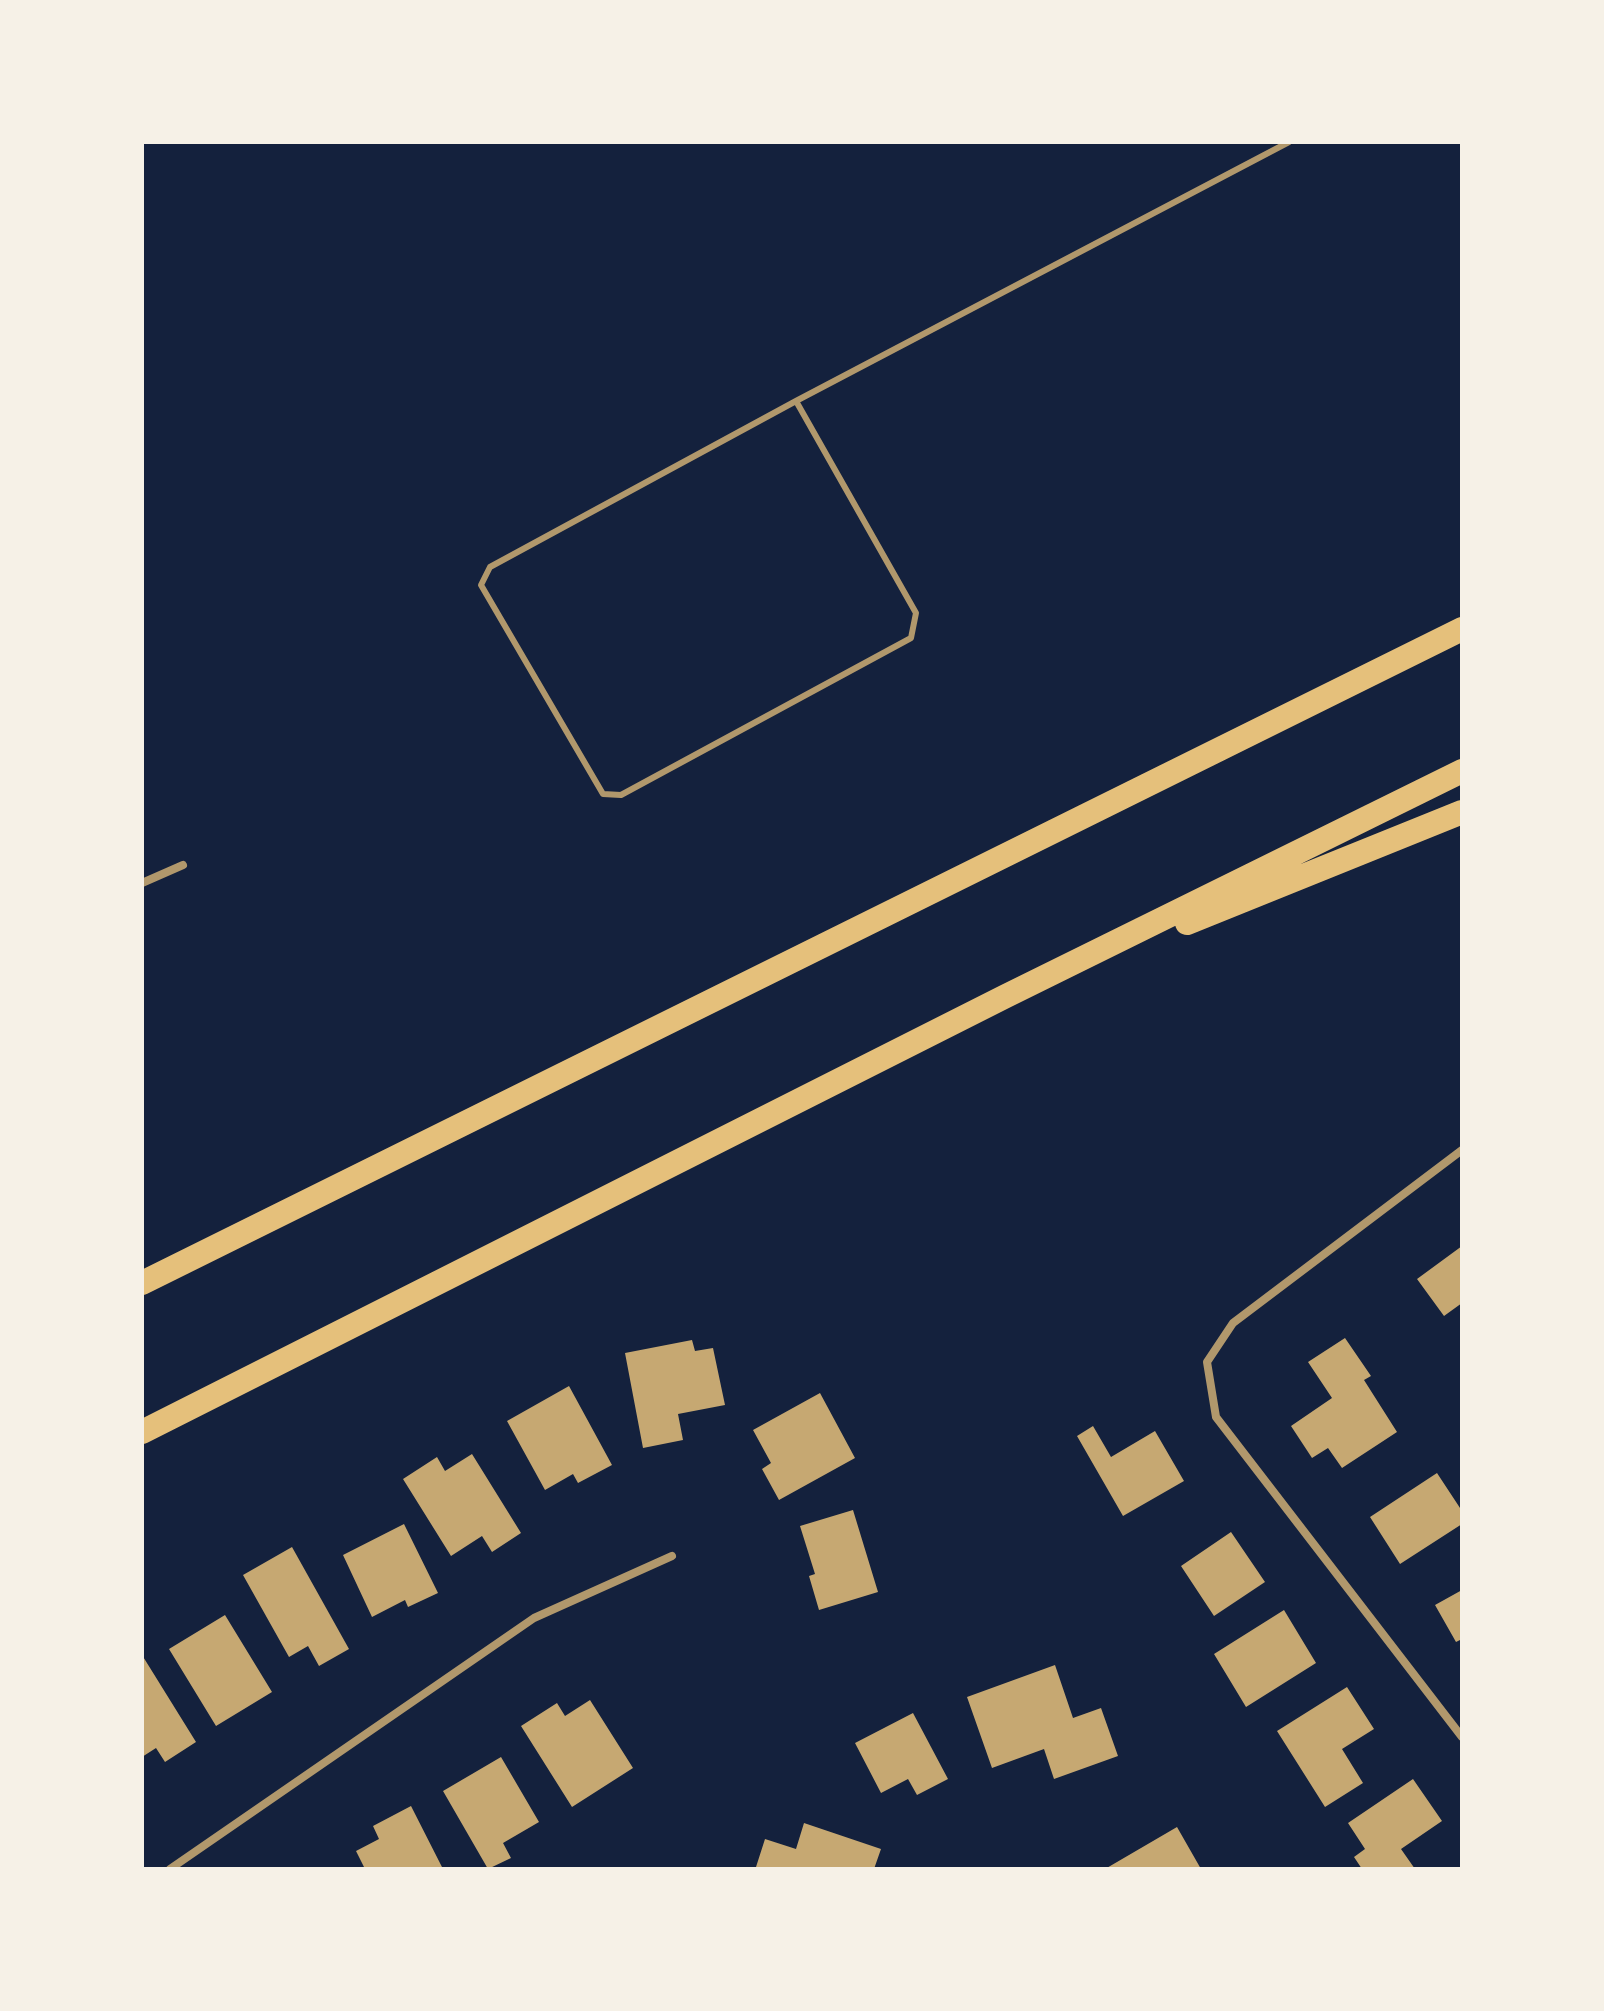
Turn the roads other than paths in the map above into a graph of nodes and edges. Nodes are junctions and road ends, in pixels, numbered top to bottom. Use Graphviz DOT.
graph roads {
  1 [pos="1289,142"];
  2 [pos="796,401"];
  3 [pos="1462,629"];
  4 [pos="1462,771"];
  5 [pos="1462,812"];
  6 [pos="183,865"];
  7 [pos="142,883"];
  8 [pos="1006,996"];
  9 [pos="1462,1150"];
  10 [pos="142,1283"];
  11 [pos="142,1432"];
  12 [pos="672,1556"];
  13 [pos="1462,1737"];
  14 [pos="170,1869"];
  1 -- 2 [label="lane"];
  2 -- 2 [label="lane"];
  3 -- 10 [label="highway"];
  4 -- 8 [label="highway"];
  5 -- 8 [label="highway"];
  6 -- 7 [label="street"];
  8 -- 11 [label="highway"];
  9 -- 13 [label="street"];
  12 -- 14 [label="street"];
}
